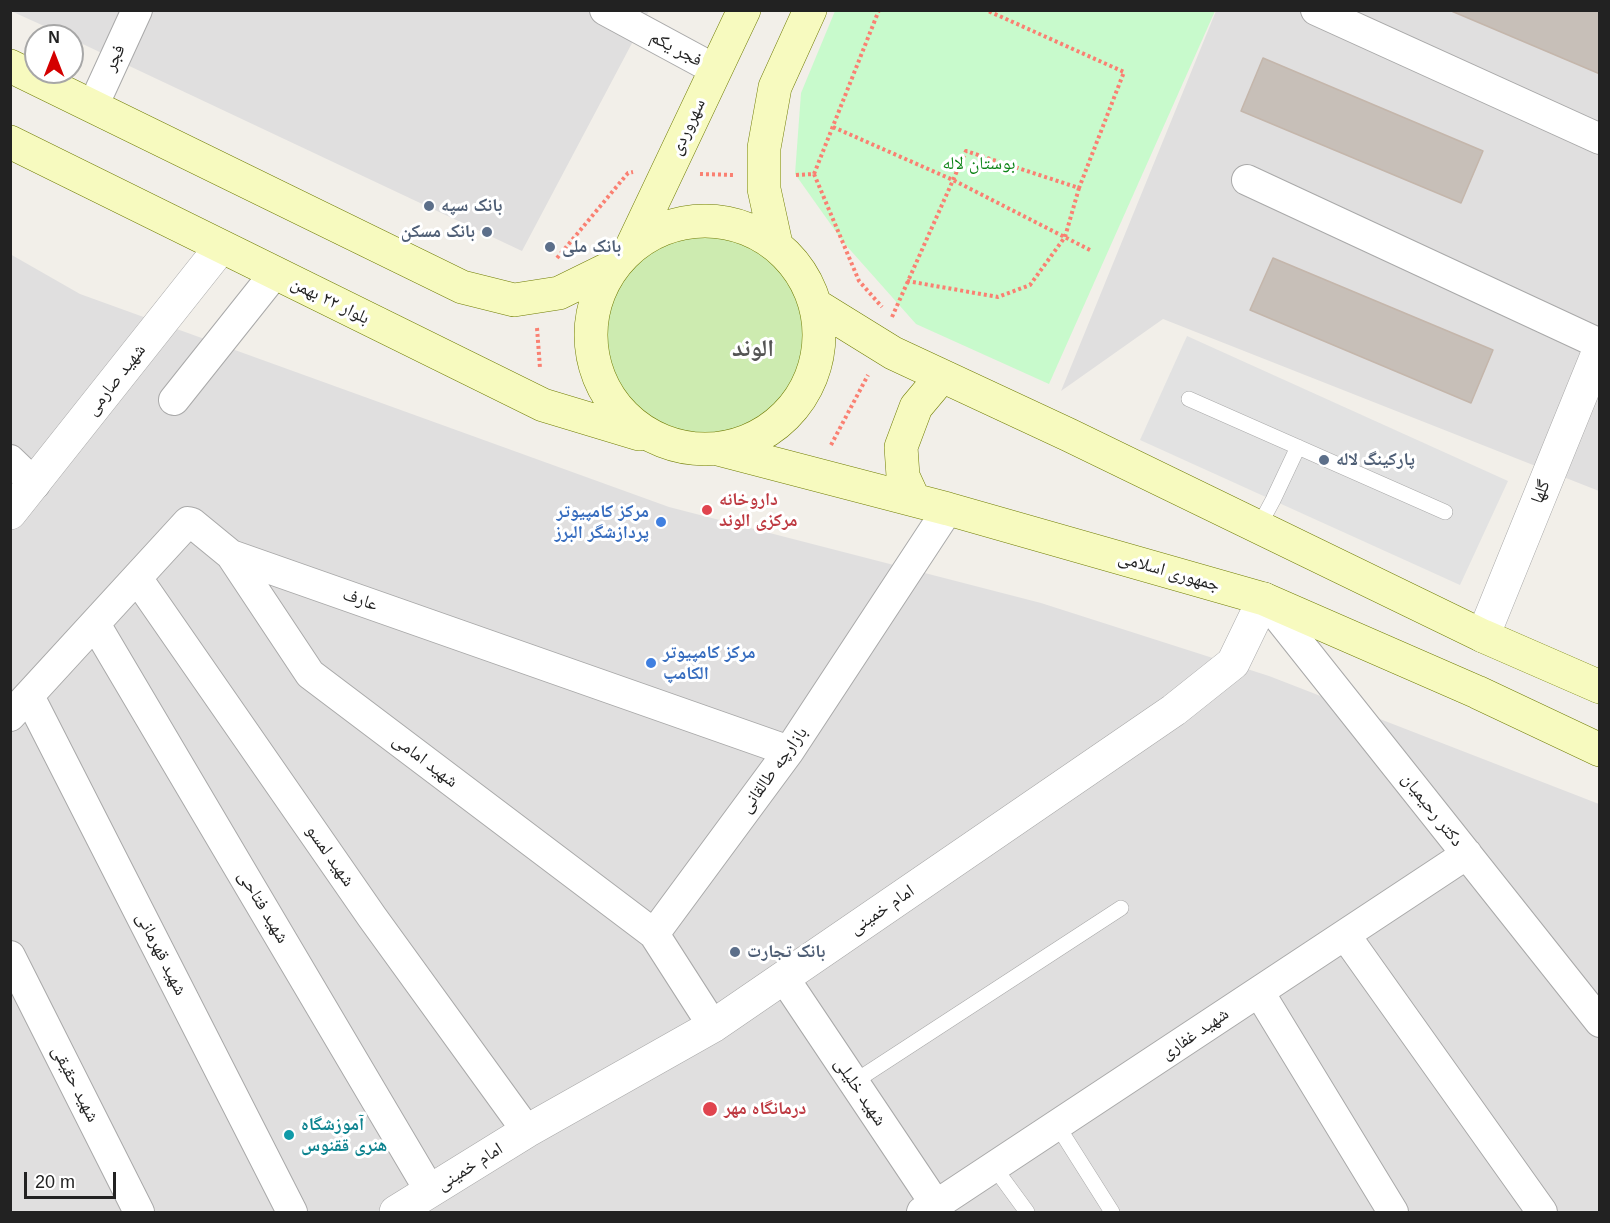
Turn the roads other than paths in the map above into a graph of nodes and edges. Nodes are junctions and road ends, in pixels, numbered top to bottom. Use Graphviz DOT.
graph roads {
  1 [pos="137,10"];
  2 [pos="605,10"];
  3 [pos="744,10"];
  4 [pos="810,10"];
  5 [pos="1316,10"];
  6 [pos="10,66"];
  7 [pos="716,70"];
  8 [pos="93,106"];
  9 [pos="1599,139"];
  10 [pos="10,142"];
  11 [pos="1247,180"];
  12 [pos="776,244"];
  13 [pos="221,247"];
  14 [pos="622,256"];
  15 [pos="275,273"];
  16 [pos="817,306"];
  17 [pos="1599,346"];
  18 [pos="942,376"];
  19 [pos="1189,399"];
  20 [pos="174,400"];
  21 [pos="658,440"];
  22 [pos="1298,447"];
  23 [pos="718,449"];
  24 [pos="10,460"];
  25 [pos="35,484"];
  26 [pos="914,500"];
  27 [pos="948,509"];
  28 [pos="1445,512"];
  29 [pos="10,513"];
  30 [pos="1258,528"];
  31 [pos="231,555"];
  32 [pos="137,579"];
  33 [pos="1264,599"];
  34 [pos="95,624"];
  35 [pos="1483,636"];
  36 [pos="1599,687"];
  37 [pos="20,706"];
  38 [pos="1599,750"];
  39 [pos="789,751"];
  40 [pos="1467,854"];
  41 [pos="1121,908"];
  42 [pos="654,934"];
  43 [pos="1345,935"];
  44 [pos="10,956"];
  45 [pos="784,978"];
  46 [pos="1259,992"];
  47 [pos="1599,1022"];
  48 [pos="713,1026"];
  49 [pos="854,1082"];
  50 [pos="1057,1125"];
  51 [pos="526,1131"];
  52 [pos="994,1167"];
  53 [pos="430,1191"];
  54 [pos="929,1209"];
  55 [pos="139,1212"];
  56 [pos="292,1212"];
  57 [pos="396,1212"];
  58 [pos="1027,1212"];
  59 [pos="1112,1212"];
  60 [pos="1393,1212"];
  61 [pos="1542,1212"];
  1 -- 8 [label="street, فجر"];
  2 -- 7 [label="street, فجر یکم"];
  3 -- 7 [label="main road, سهروردی"];
  4 -- 12 [label="main road"];
  5 -- 9 [label="street"];
  6 -- 8 [label="main road"];
  7 -- 14 [label="main road, سهروردی"];
  8 -- 14 [label="main road"];
  10 -- 13 [label="main road, بلوار ۲۲ بهمن"];
  11 -- 17 [label="street"];
  12 -- 14 [label="main road"];
  12 -- 16 [label="main road"];
  13 -- 15 [label="main road, بلوار ۲۲ بهمن"];
  13 -- 25 [label="street, شهید صارمی"];
  14 -- 21 [label="main road, سهروردی"];
  15 -- 20 [label="street"];
  15 -- 21 [label="main road, بلوار ۲۲ بهمن"];
  16 -- 18 [label="main road"];
  16 -- 23 [label="main road"];
  17 -- 35 [label="street, گلها"];
  18 -- 26 [label="main road"];
  18 -- 30 [label="main road"];
  19 -- 22 [label="lane"];
  21 -- 23 [label="main road, بلوار ۲۲ بهمن"];
  22 -- 28 [label="lane"];
  22 -- 30 [label="lane"];
  23 -- 26 [label="main road, جمهوری اسلامی"];
  24 -- 25 [label="street"];
  25 -- 29 [label="street, شهید صارمی"];
  26 -- 27 [label="main road, جمهوری اسلامی"];
  27 -- 33 [label="main road, جمهوری اسلامی"];
  27 -- 39 [label="street, بازارچه طالقانی"];
  30 -- 35 [label="main road"];
  31 -- 32 [label="street, عارف"];
  31 -- 39 [label="street, عارف"];
  31 -- 42 [label="street, شهید امامی"];
  32 -- 34 [label="street, عارف"];
  32 -- 51 [label="street, شهید لمسو"];
  33 -- 38 [label="main road, جمهوری اسلامی"];
  33 -- 40 [label="street, دکتر رحیمیان"];
  33 -- 45 [label="street, امام خمینی"];
  34 -- 37 [label="street, عارف"];
  34 -- 53 [label="street, شهید فتاحی"];
  35 -- 36 [label="main road"];
  37 -- 56 [label="street, شهید قهرمانی"];
  39 -- 42 [label="street, بازارچه طالقانی"];
  40 -- 43 [label="street, شهید غفاری"];
  40 -- 47 [label="street, دکتر رحیمیان"];
  41 -- 49 [label="lane"];
  42 -- 48 [label="street"];
  43 -- 46 [label="street, شهید غفاری"];
  43 -- 61 [label="street"];
  44 -- 55 [label="street, شهید حقیقی"];
  45 -- 48 [label="street, امام خمینی"];
  45 -- 49 [label="street, شهید خلیلی"];
  46 -- 50 [label="street, شهید غفاری"];
  46 -- 60 [label="street"];
  48 -- 51 [label="street, امام خمینی"];
  49 -- 54 [label="street, شهید خلیلی"];
  50 -- 52 [label="street, شهید غفاری"];
  50 -- 59 [label="lane"];
  51 -- 53 [label="street, امام خمینی"];
  52 -- 54 [label="street, شهید غفاری"];
  52 -- 58 [label="lane"];
  53 -- 57 [label="street, امام خمینی"];
}
